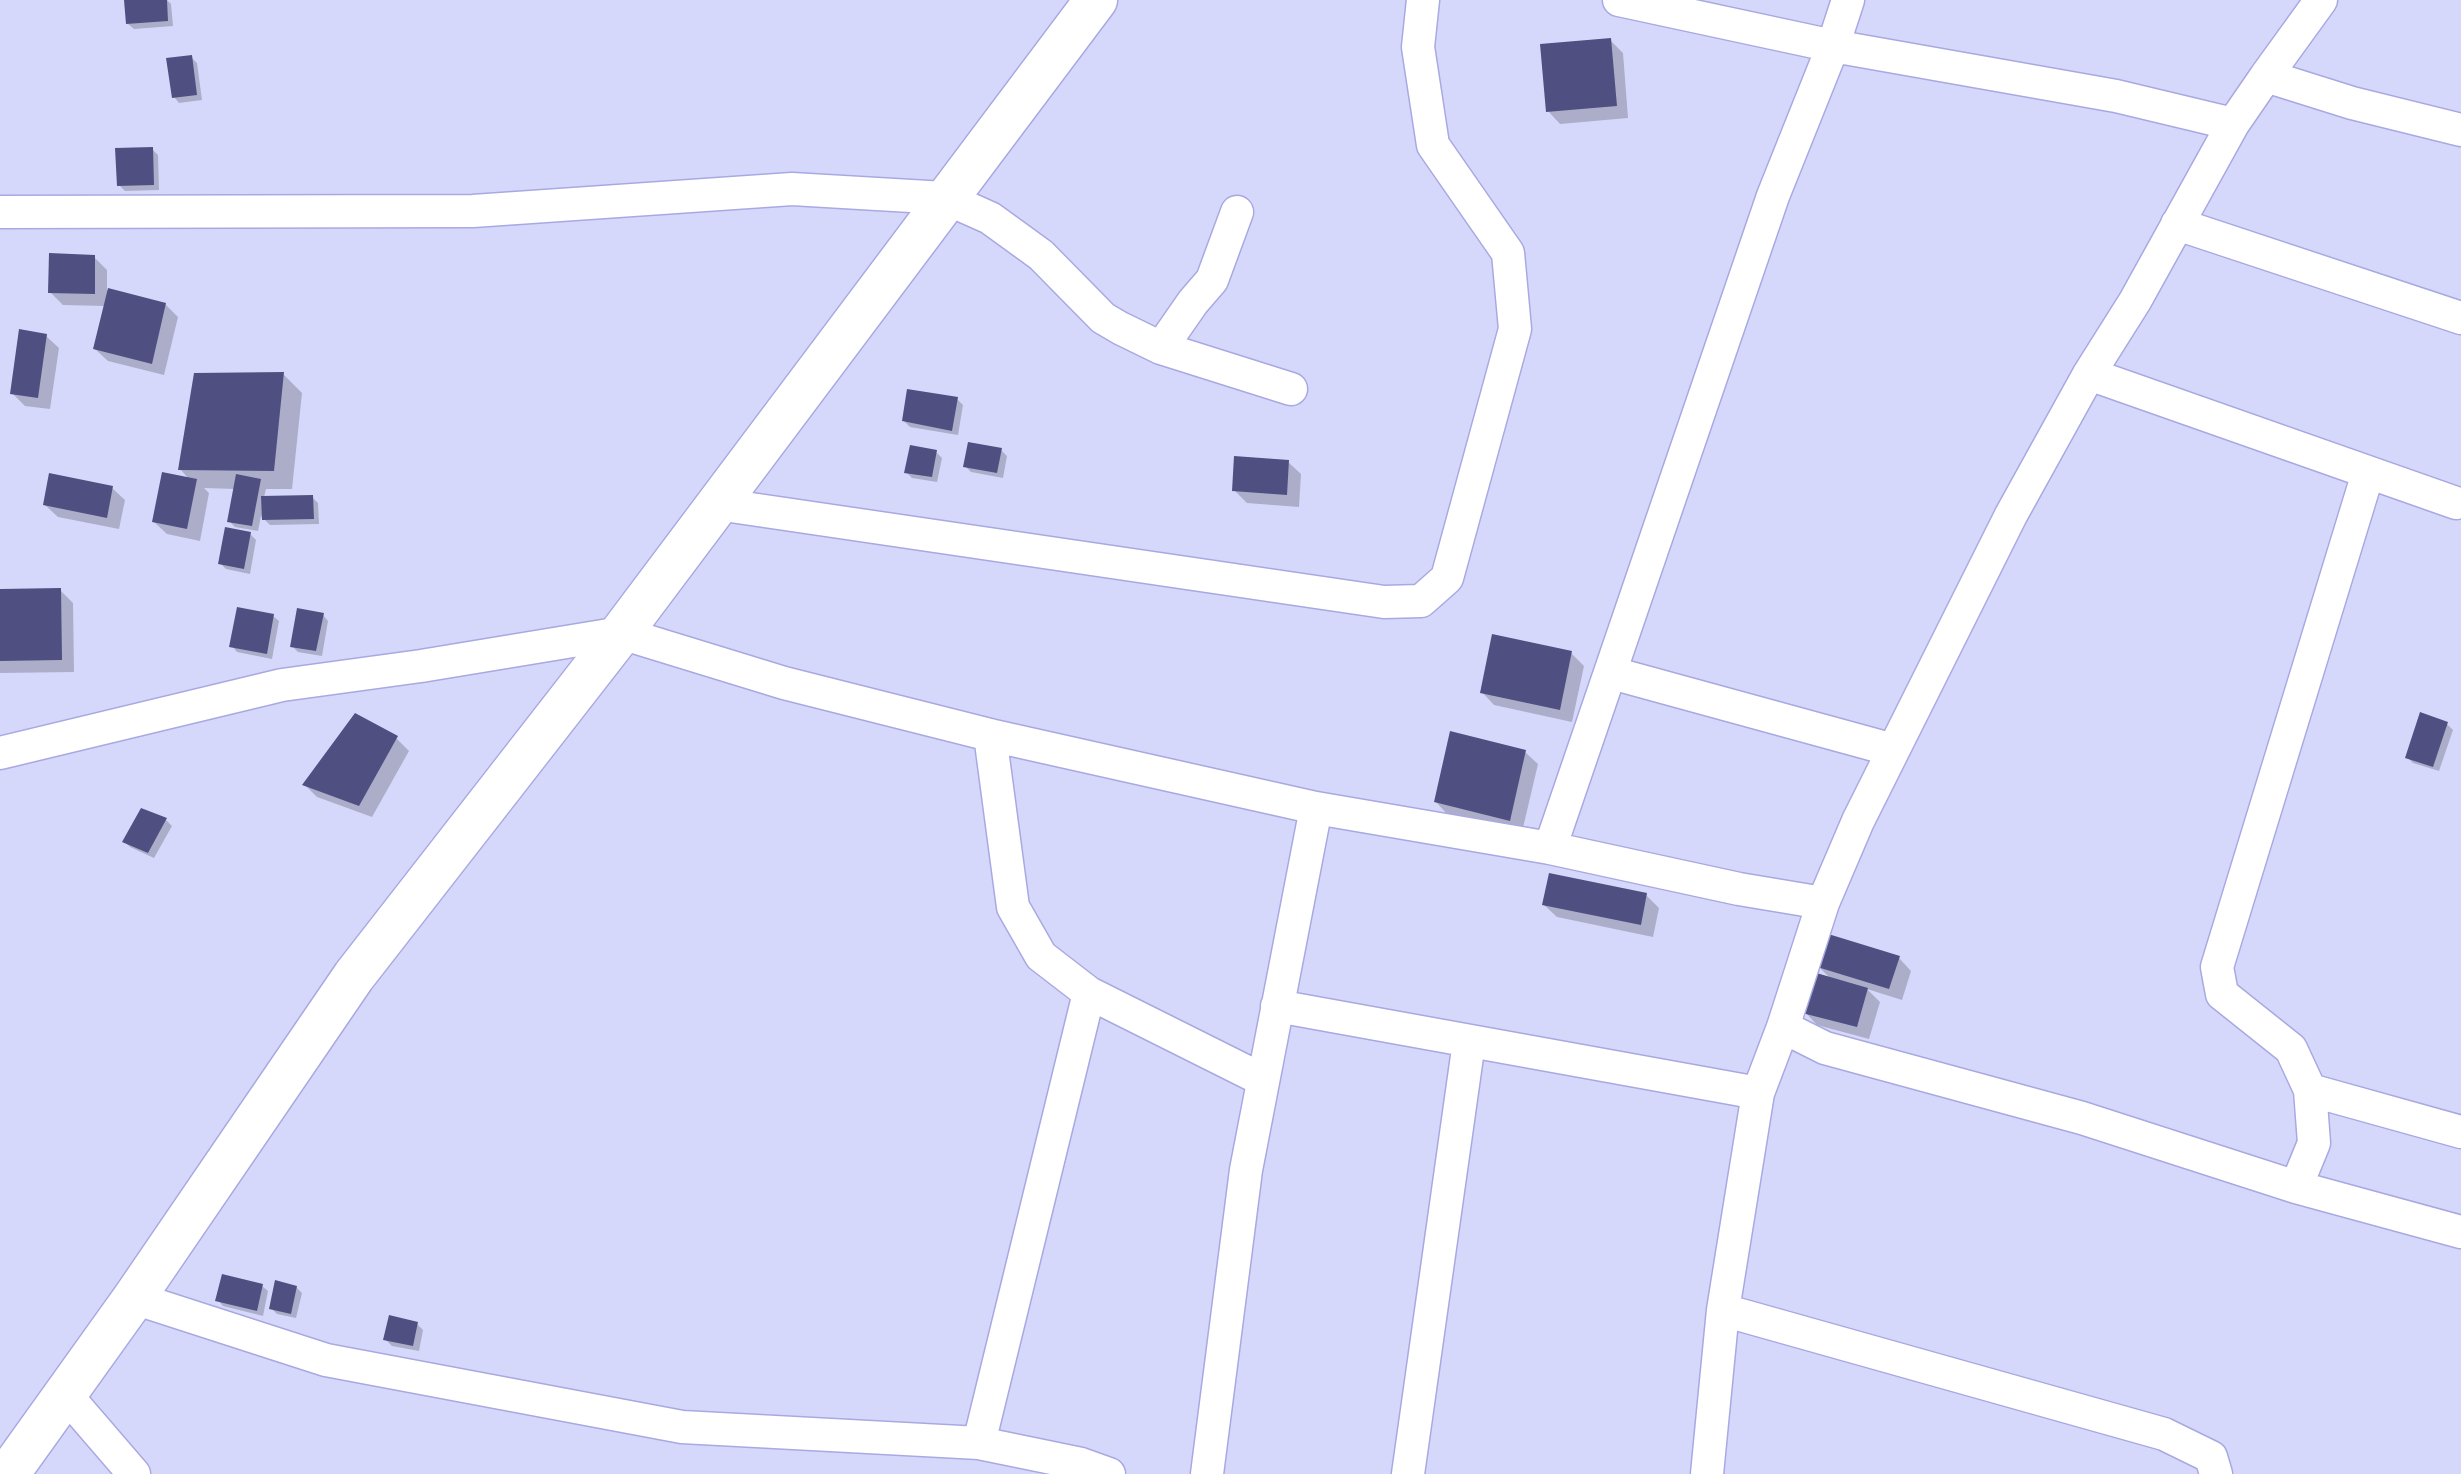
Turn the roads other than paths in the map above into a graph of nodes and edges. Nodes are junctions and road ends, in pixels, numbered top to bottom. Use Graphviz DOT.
graph roads {
  1 [pos="1096,0"];
  2 [pos="1423,0"];
  3 [pos="1619,0"];
  4 [pos="1848,0"];
  5 [pos="2321,0"];
  6 [pos="1833,46"];
  7 [pos="2266,76"];
  8 [pos="2233,124"];
  9 [pos="2461,130"];
  10 [pos="945,198"];
  11 [pos="0,212"];
  12 [pos="1237,212"];
  13 [pos="2177,224"];
  14 [pos="2461,318"];
  15 [pos="1161,348"];
  16 [pos="2089,374"];
  17 [pos="1291,389"];
  18 [pos="2368,473"];
  19 [pos="2459,497"];
  20 [pos="717,504"];
  21 [pos="621,633"];
  22 [pos="1612,673"];
  23 [pos="990,735"];
  24 [pos="1893,750"];
  25 [pos="0,753"];
  26 [pos="1316,808"];
  27 [pos="1550,848"];
  28 [pos="1823,903"];
  29 [pos="1089,993"];
  30 [pos="1277,1006"];
  31 [pos="1783,1027"];
  32 [pos="1469,1042"];
  33 [pos="1263,1080"];
  34 [pos="2310,1090"];
  35 [pos="1758,1093"];
  36 [pos="2461,1132"];
  37 [pos="2296,1187"];
  38 [pos="2461,1232"];
  39 [pos="134,1298"];
  40 [pos="1723,1310"];
  41 [pos="66,1395"];
  42 [pos="979,1443"];
  43 [pos="8,1474"];
  44 [pos="134,1474"];
  45 [pos="1109,1474"];
  46 [pos="1207,1474"];
  47 [pos="1408,1474"];
  48 [pos="1707,1474"];
  49 [pos="2216,1474"];
  1 -- 10 [label="street"];
  2 -- 20 [label="street"];
  3 -- 6 [label="street"];
  4 -- 6 [label="street"];
  5 -- 7 [label="street"];
  6 -- 8 [label="street"];
  6 -- 22 [label="street"];
  7 -- 8 [label="street"];
  7 -- 9 [label="street"];
  8 -- 13 [label="street"];
  10 -- 11 [label="street"];
  10 -- 15 [label="street"];
  10 -- 20 [label="street"];
  12 -- 15 [label="street"];
  13 -- 14 [label="street"];
  13 -- 16 [label="street"];
  15 -- 17 [label="street"];
  16 -- 18 [label="street"];
  16 -- 24 [label="street"];
  18 -- 19 [label="street"];
  18 -- 34 [label="street"];
  20 -- 21 [label="street"];
  21 -- 23 [label="street"];
  21 -- 25 [label="street"];
  21 -- 39 [label="street"];
  22 -- 24 [label="street"];
  22 -- 27 [label="street"];
  23 -- 26 [label="street"];
  23 -- 29 [label="street"];
  24 -- 28 [label="street"];
  26 -- 27 [label="street"];
  26 -- 30 [label="street"];
  27 -- 28 [label="street"];
  28 -- 31 [label="street"];
  29 -- 33 [label="street"];
  29 -- 42 [label="street"];
  30 -- 32 [label="street"];
  30 -- 33 [label="street"];
  31 -- 35 [label="street"];
  31 -- 37 [label="street"];
  32 -- 35 [label="street"];
  32 -- 47 [label="street"];
  33 -- 46 [label="street"];
  34 -- 36 [label="street"];
  34 -- 37 [label="street"];
  35 -- 40 [label="street"];
  37 -- 38 [label="street"];
  39 -- 41 [label="street"];
  39 -- 42 [label="street"];
  40 -- 48 [label="street"];
  40 -- 49 [label="street"];
  41 -- 43 [label="street"];
  41 -- 44 [label="street"];
  42 -- 45 [label="street"];
}
